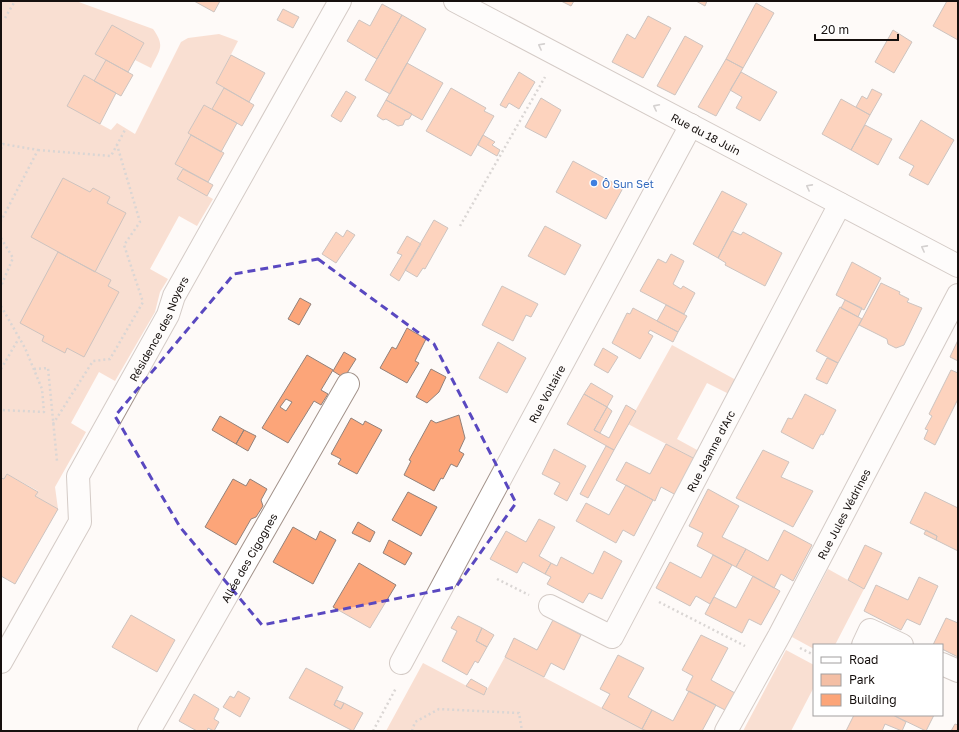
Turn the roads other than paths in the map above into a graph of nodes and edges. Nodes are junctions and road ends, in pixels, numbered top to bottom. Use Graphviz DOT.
graph roads {
  1 [pos="340,1"];
  2 [pos="455,1"];
  3 [pos="691,125"];
  4 [pos="840,204"];
  5 [pos="958,266"];
  6 [pos="958,295"];
  7 [pos="348,384"];
  8 [pos="550,606"];
  9 [pos="863,644"];
  10 [pos="900,644"];
  11 [pos="1,662"];
  12 [pos="401,663"];
  13 [pos="943,664"];
  14 [pos="958,671"];
  15 [pos="149,731"];
  16 [pos="726,731"];
  1 -- 11 [label="street, Résidence des Noyers"];
  3 -- 2 [label="street, Rue du 18 Juin, one-way"];
  4 -- 3 [label="street, Rue du 18 Juin, one-way"];
  3 -- 12 [label="street, Rue Voltaire"];
  5 -- 4 [label="street, Rue du 18 Juin, one-way"];
  4 -- 8 [label="street, Rue Jeanne d'Arc"];
  6 -- 16 [label="street, Rue Jules Védrines"];
  7 -- 15 [label="street, Allée des Cigognes"];
  9 -- 10 [label="street"];
  13 -- 14 [label="street"];
}
